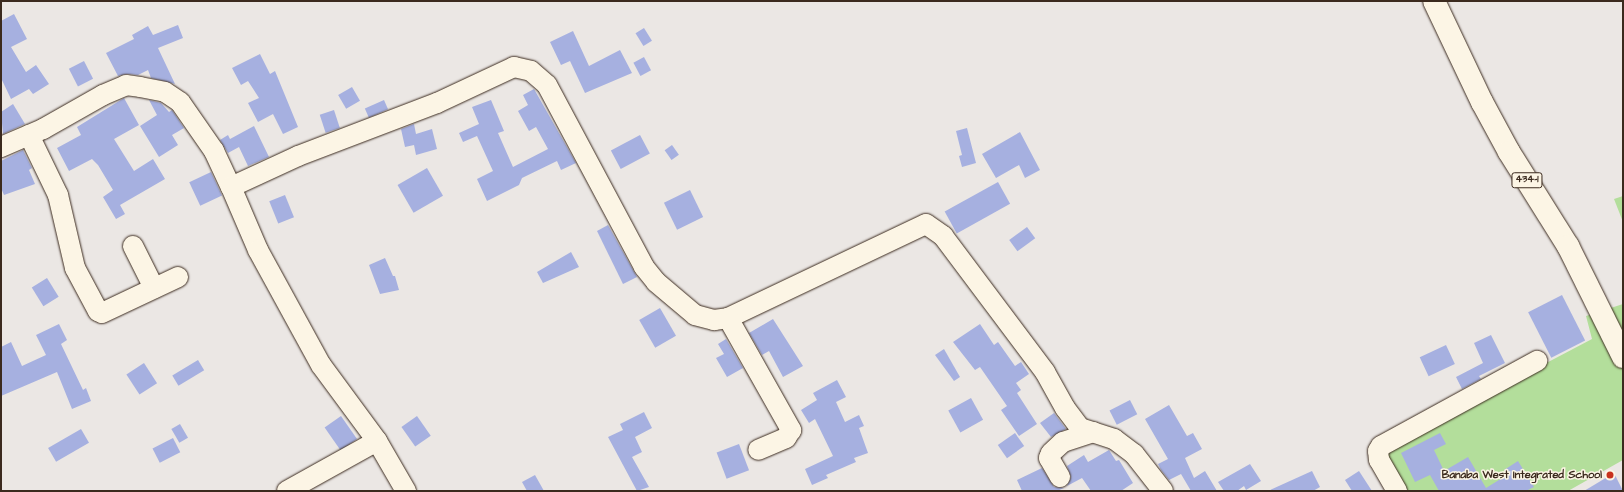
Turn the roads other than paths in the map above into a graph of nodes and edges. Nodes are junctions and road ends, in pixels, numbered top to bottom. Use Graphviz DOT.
graph roads {
  1 [pos="1434,1"];
  2 [pos="29,135"];
  3 [pos="1,147"];
  4 [pos="231,187"];
  5 [pos="133,246"];
  6 [pos="178,276"];
  7 [pos="154,288"];
  8 [pos="728,318"];
  9 [pos="1623,357"];
  10 [pos="1536,361"];
  11 [pos="1093,432"];
  12 [pos="377,441"];
  13 [pos="758,450"];
  14 [pos="1060,477"];
  15 [pos="287,491"];
  16 [pos="406,491"];
  17 [pos="1163,491"];
  18 [pos="1397,491"];
  1 -- 9 [label="main road, 434-1"];
  2 -- 3 [label="street"];
  2 -- 4 [label="street"];
  2 -- 7 [label="street"];
  4 -- 8 [label="street"];
  4 -- 12 [label="street"];
  5 -- 7 [label="street"];
  6 -- 7 [label="street"];
  8 -- 11 [label="street"];
  8 -- 13 [label="street"];
  10 -- 18 [label="street"];
  11 -- 14 [label="street"];
  11 -- 17 [label="street"];
  12 -- 15 [label="street"];
  12 -- 16 [label="street"];
}
